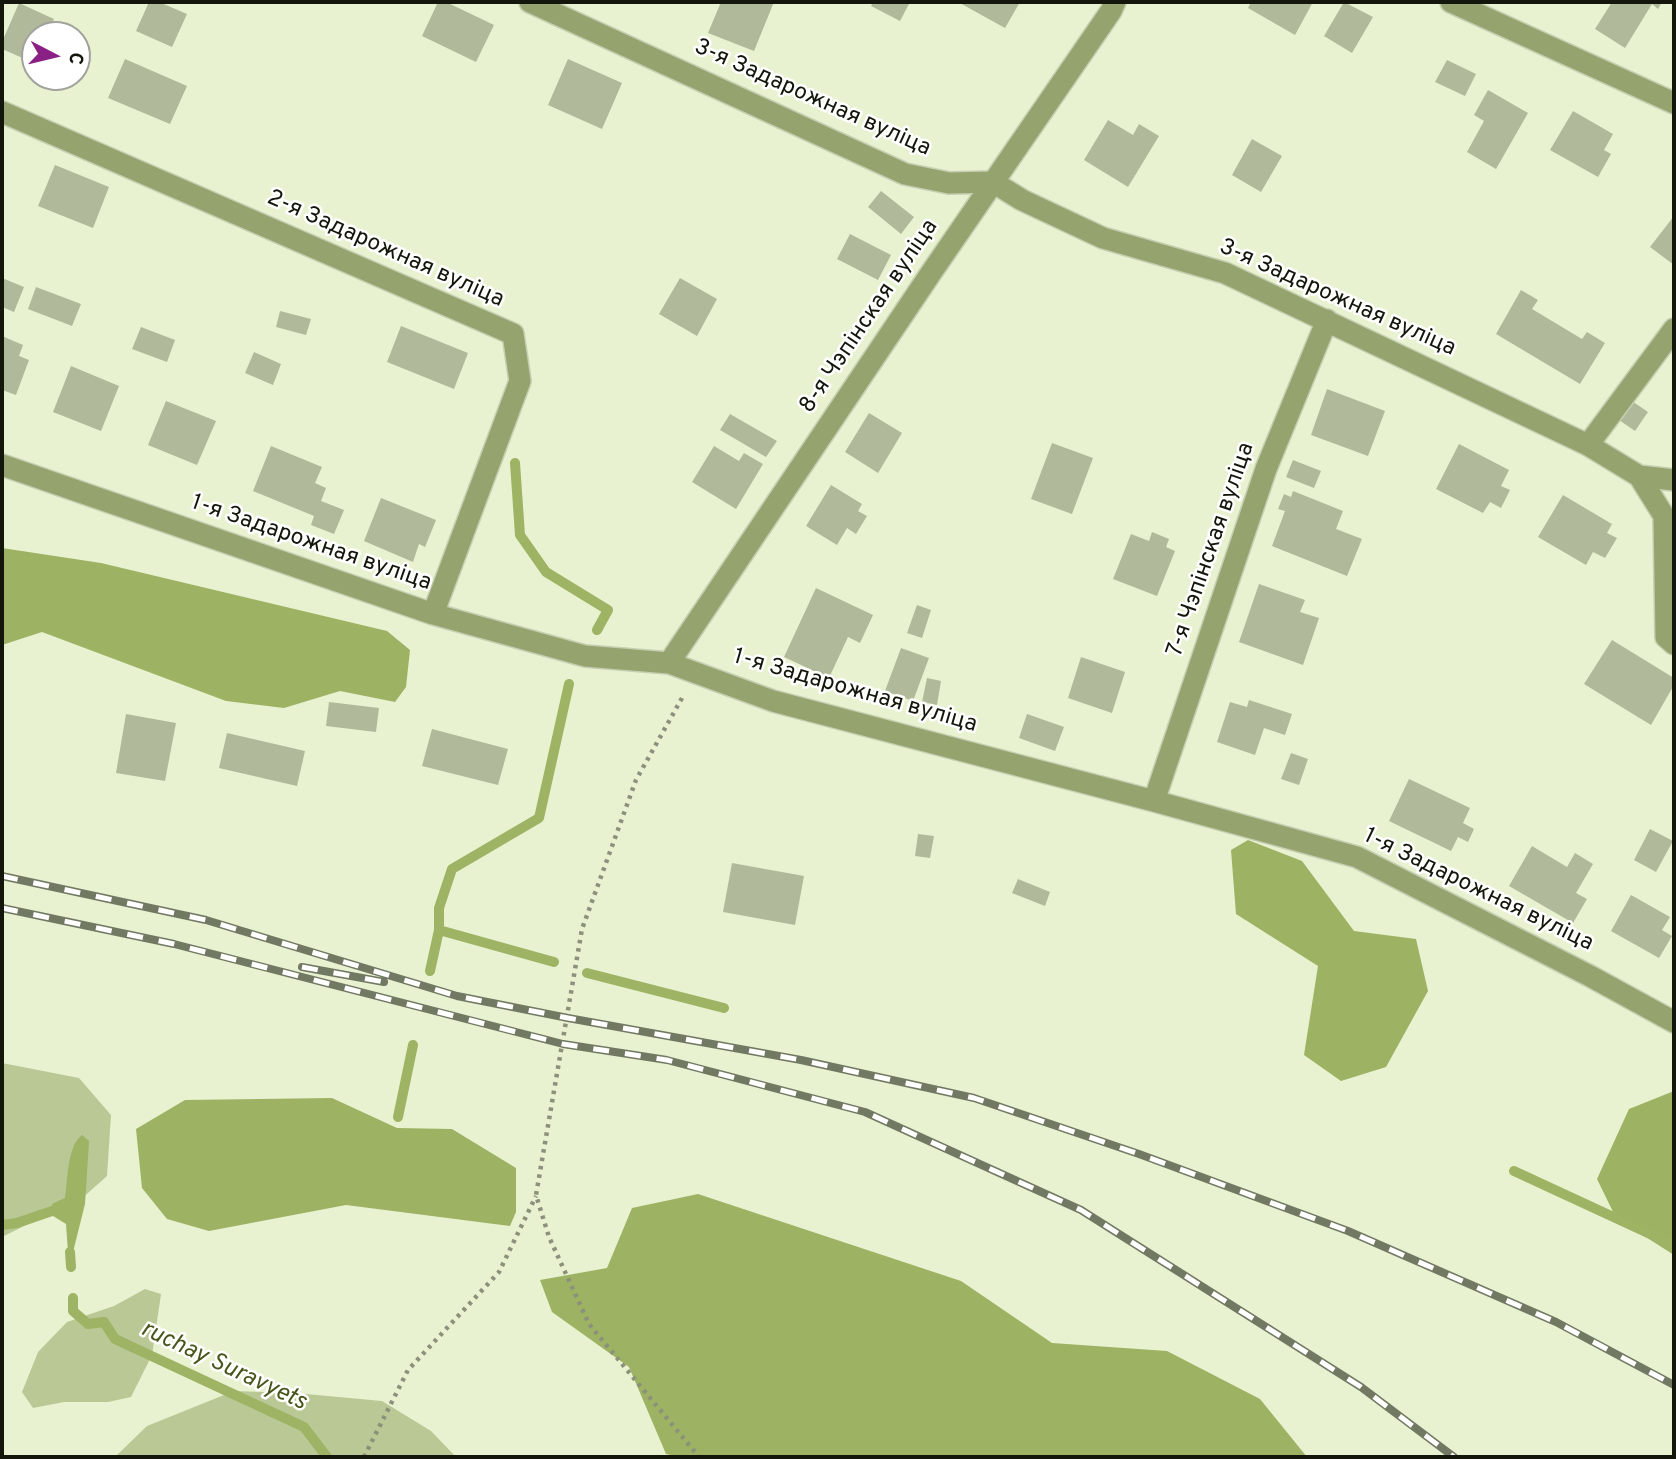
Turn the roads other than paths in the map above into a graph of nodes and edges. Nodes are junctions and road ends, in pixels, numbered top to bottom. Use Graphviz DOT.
graph roads {
  1 [pos="530,2"];
  2 [pos="1115,2"];
  3 [pos="1451,2"];
  4 [pos="1674,103"];
  5 [pos="2,111"];
  6 [pos="993,182"];
  7 [pos="1327,320"];
  8 [pos="1674,329"];
  9 [pos="1588,445"];
  10 [pos="2,465"];
  11 [pos="1639,477"];
  12 [pos="1674,480"];
  13 [pos="433,614"];
  14 [pos="1674,644"];
  15 [pos="669,663"];
  16 [pos="1154,800"];
  17 [pos="1674,1022"];
  1 -- 6 [label="street, 3-я Задарожная вуліца"];
  2 -- 6 [label="street, 8-я Чэпінская вуліца"];
  3 -- 4 [label="street"];
  5 -- 13 [label="street, 2-я Задарожная вуліца"];
  6 -- 7 [label="street, 3-я Задарожная вуліца"];
  6 -- 15 [label="street, 8-я Чэпінская вуліца"];
  7 -- 9 [label="street, 3-я Задарожная вуліца"];
  7 -- 16 [label="street, 7-я Чэпінская вуліца"];
  8 -- 9 [label="street"];
  9 -- 11 [label="street, 3-я Задарожная вуліца"];
  10 -- 13 [label="street, 1-я Задарожная вуліца"];
  11 -- 12 [label="street"];
  11 -- 14 [label="street, 3-я Задарожная вуліца"];
  13 -- 15 [label="street, 1-я Задарожная вуліца"];
  15 -- 16 [label="street, 1-я Задарожная вуліца"];
  16 -- 17 [label="street, 1-я Задарожная вуліца"];
}
